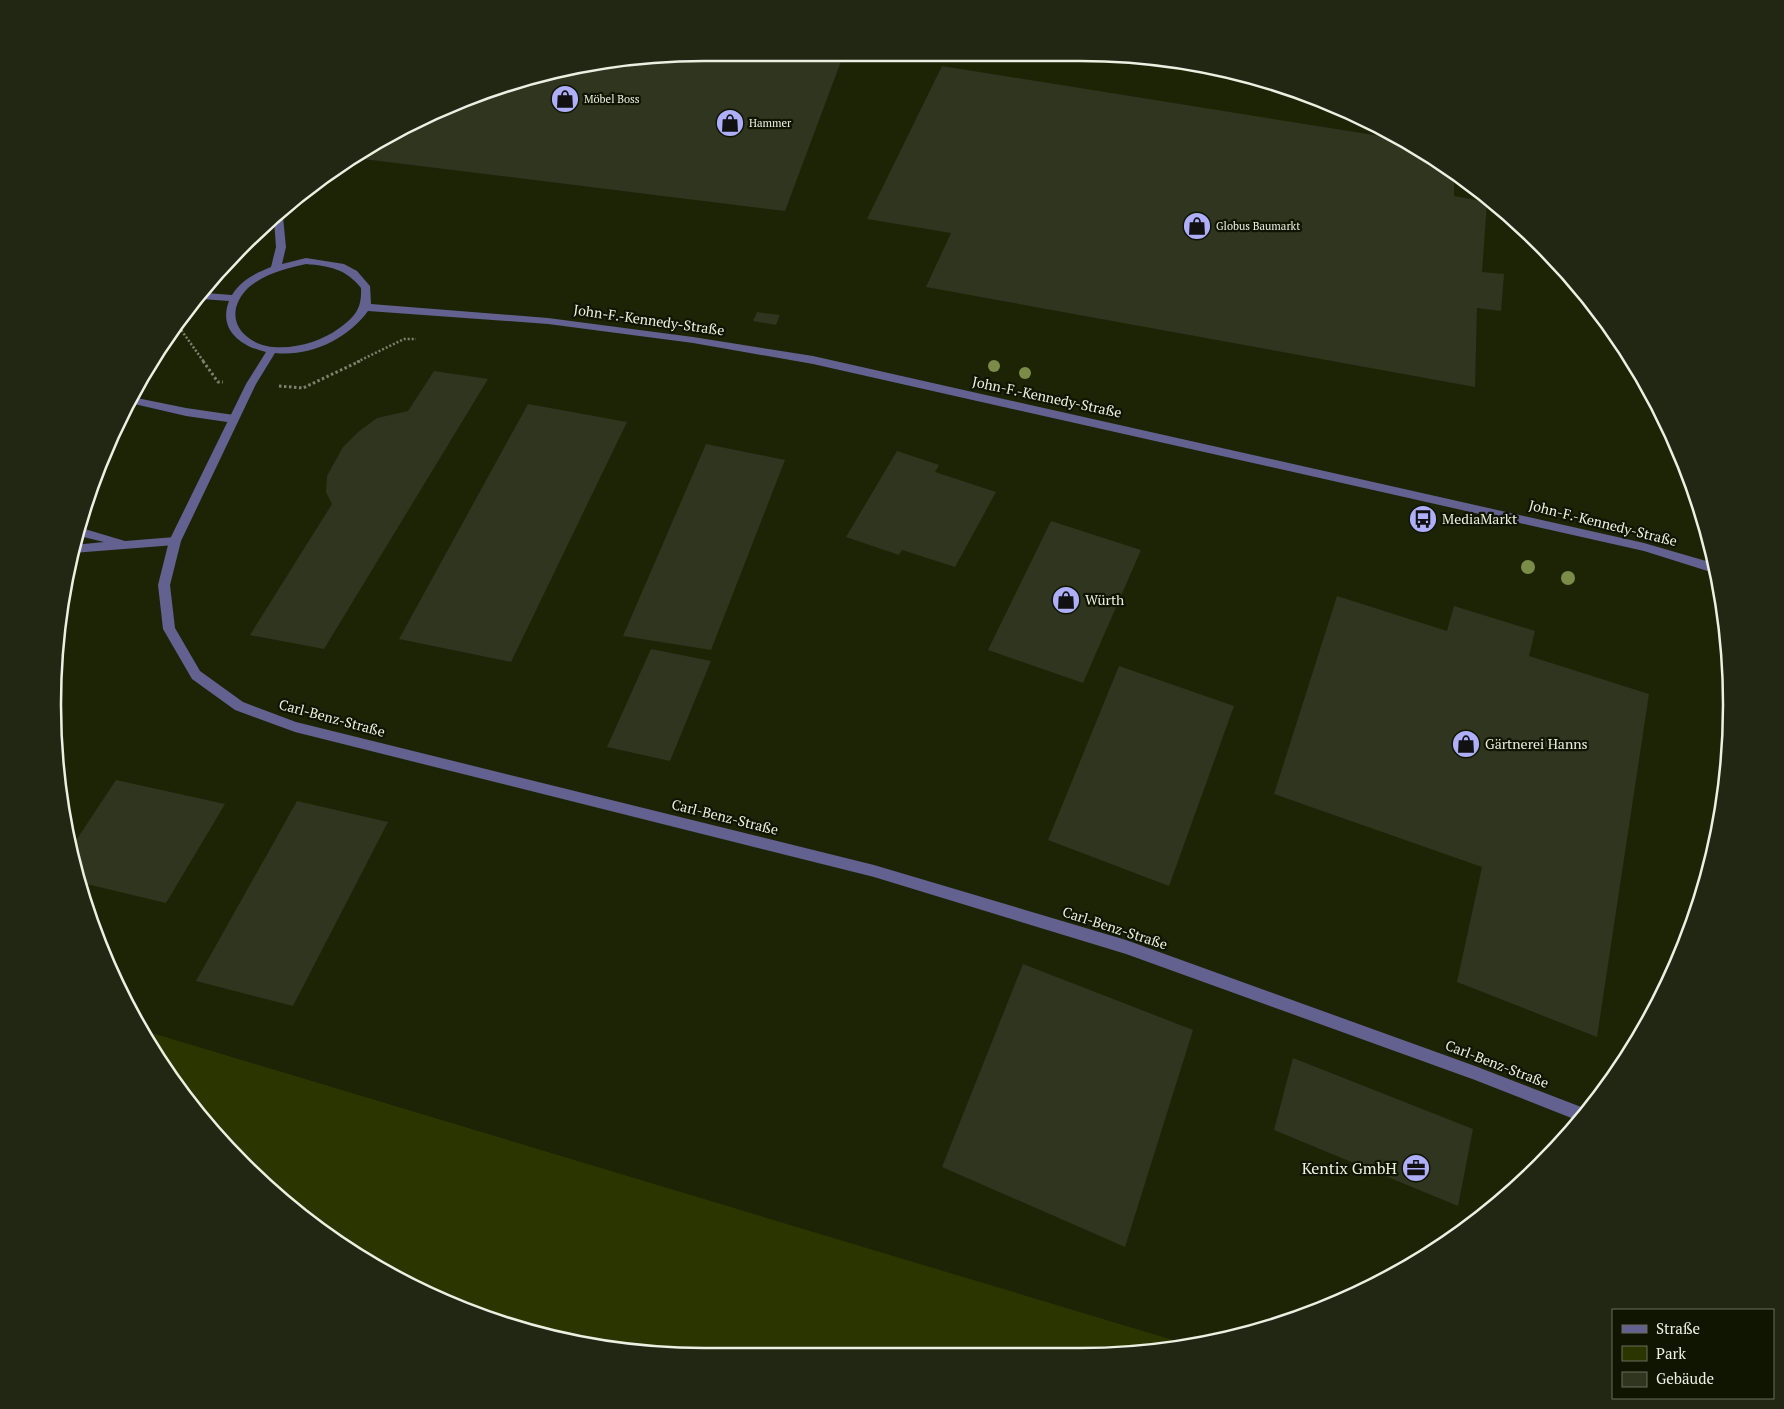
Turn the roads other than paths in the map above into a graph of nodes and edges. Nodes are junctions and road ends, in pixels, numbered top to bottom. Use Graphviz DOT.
graph roads {
  1 [pos="279,222"];
  2 [pos="276,268"];
  3 [pos="208,296"];
  4 [pos="235,298"];
  5 [pos="365,307"];
  6 [pos="272,350"];
  7 [pos="138,401"];
  8 [pos="234,419"];
  9 [pos="85,533"];
  10 [pos="175,541"];
  11 [pos="130,544"];
  12 [pos="81,548"];
  13 [pos="1707,566"];
  14 [pos="1577,1112"];
  1 -- 2 [label="street"];
  2 -- 4 [label="street"];
  2 -- 5 [label="street"];
  3 -- 4 [label="street"];
  4 -- 6 [label="street"];
  5 -- 6 [label="street"];
  5 -- 13 [label="street, John-F.-Kennedy-Straße"];
  6 -- 8 [label="street, Carl-Benz-Straße"];
  7 -- 8 [label="street"];
  8 -- 10 [label="street, Carl-Benz-Straße"];
  9 -- 11 [label="street"];
  10 -- 11 [label="street"];
  10 -- 14 [label="street, Carl-Benz-Straße"];
  11 -- 12 [label="street"];
}
